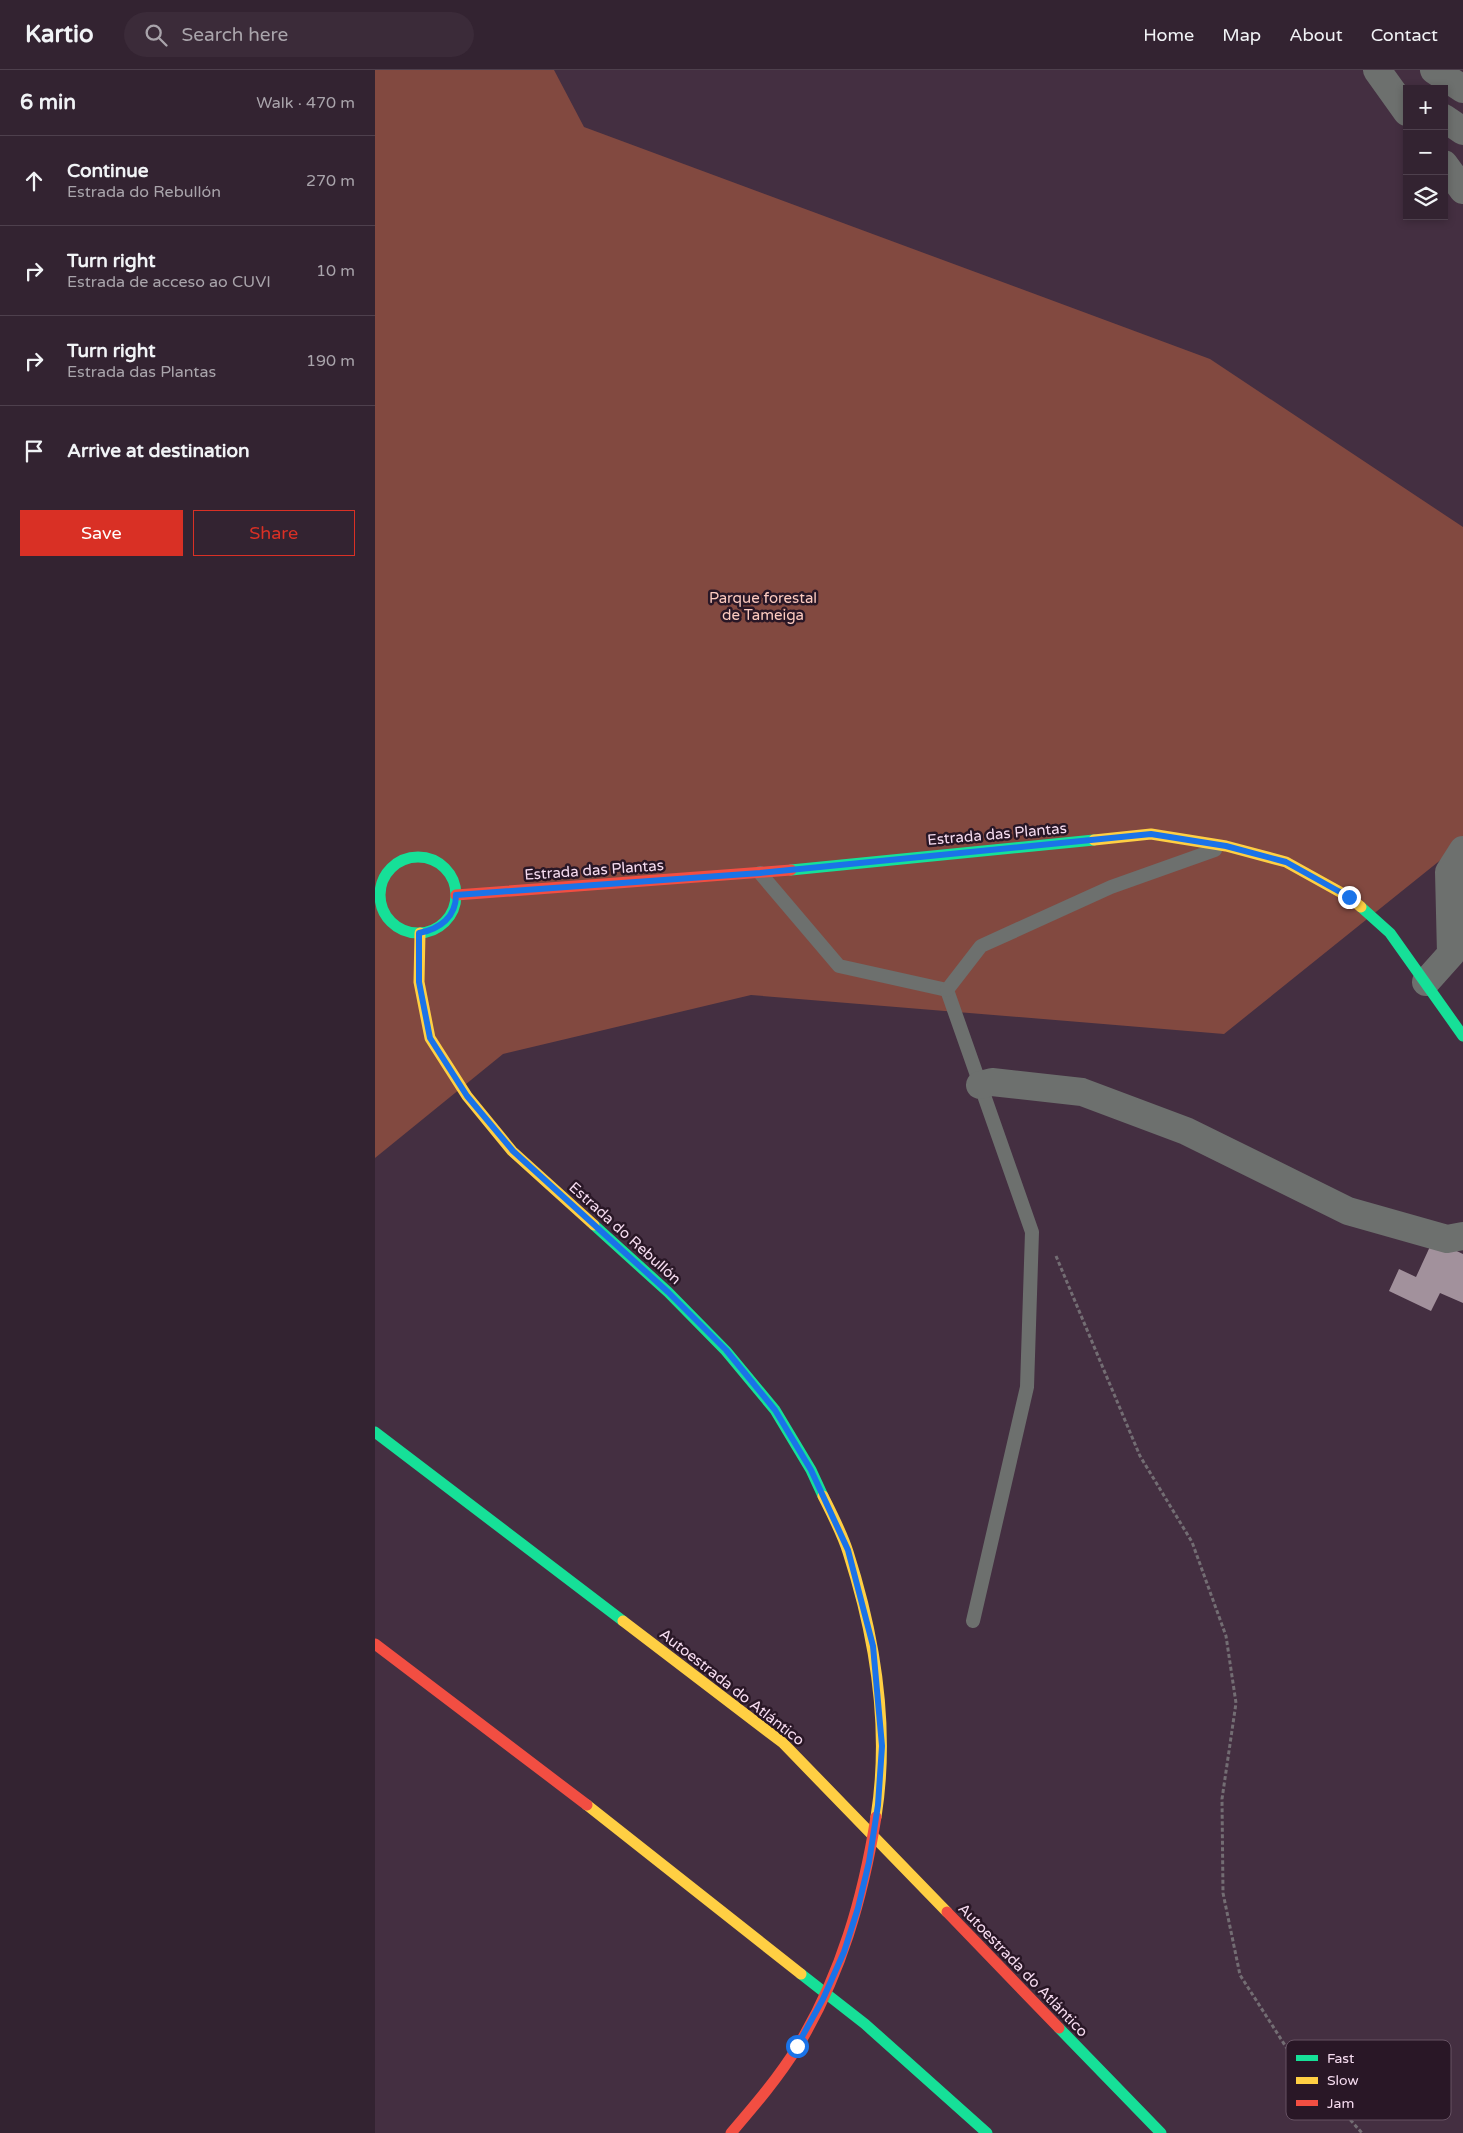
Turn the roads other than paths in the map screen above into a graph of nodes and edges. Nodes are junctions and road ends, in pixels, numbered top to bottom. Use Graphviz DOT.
graph roads {
  1 [pos="1434,70"];
  2 [pos="1378,72"];
  3 [pos="1403,89"];
  4 [pos="1463,89"];
  5 [pos="1403,106"];
  6 [pos="1448,121"];
  7 [pos="1463,130"];
  8 [pos="1448,169"];
  9 [pos="1463,190"];
  10 [pos="1226,846"];
  11 [pos="1463,850"];
  12 [pos="760,873"];
  13 [pos="378,889"];
  14 [pos="456,895"];
  15 [pos="419,933"];
  16 [pos="1426,982"];
  17 [pos="947,990"];
  18 [pos="1463,1036"];
  19 [pos="981,1085"];
  20 [pos="1463,1236"];
  21 [pos="375,1432"];
  22 [pos="973,1621"];
  23 [pos="375,1644"];
  24 [pos="731,2133"];
  25 [pos="987,2133"];
  26 [pos="1161,2133"];
  1 -- 4 [label="street"];
  2 -- 3 [label="street"];
  2 -- 5 [label="street"];
  6 -- 7 [label="street"];
  8 -- 9 [label="street"];
  10 -- 12 [label="main road, Estrada das Plantas"];
  10 -- 16 [label="main road, Estrada das Plantas"];
  10 -- 17 [label="lane"];
  11 -- 16 [label="street"];
  12 -- 14 [label="main road, Estrada das Plantas"];
  12 -- 17 [label="lane"];
  13 -- 14 [label="main road"];
  13 -- 15 [label="main road"];
  14 -- 15 [label="main road"];
  15 -- 24 [label="main road, Estrada do Rebullón"];
  16 -- 18 [label="main road, Estrada das Plantas"];
  17 -- 19 [label="lane"];
  19 -- 20 [label="street"];
  19 -- 22 [label="lane"];
  21 -- 26 [label="main road, Autoestrada do Atlántico"];
  23 -- 25 [label="main road"];
}
